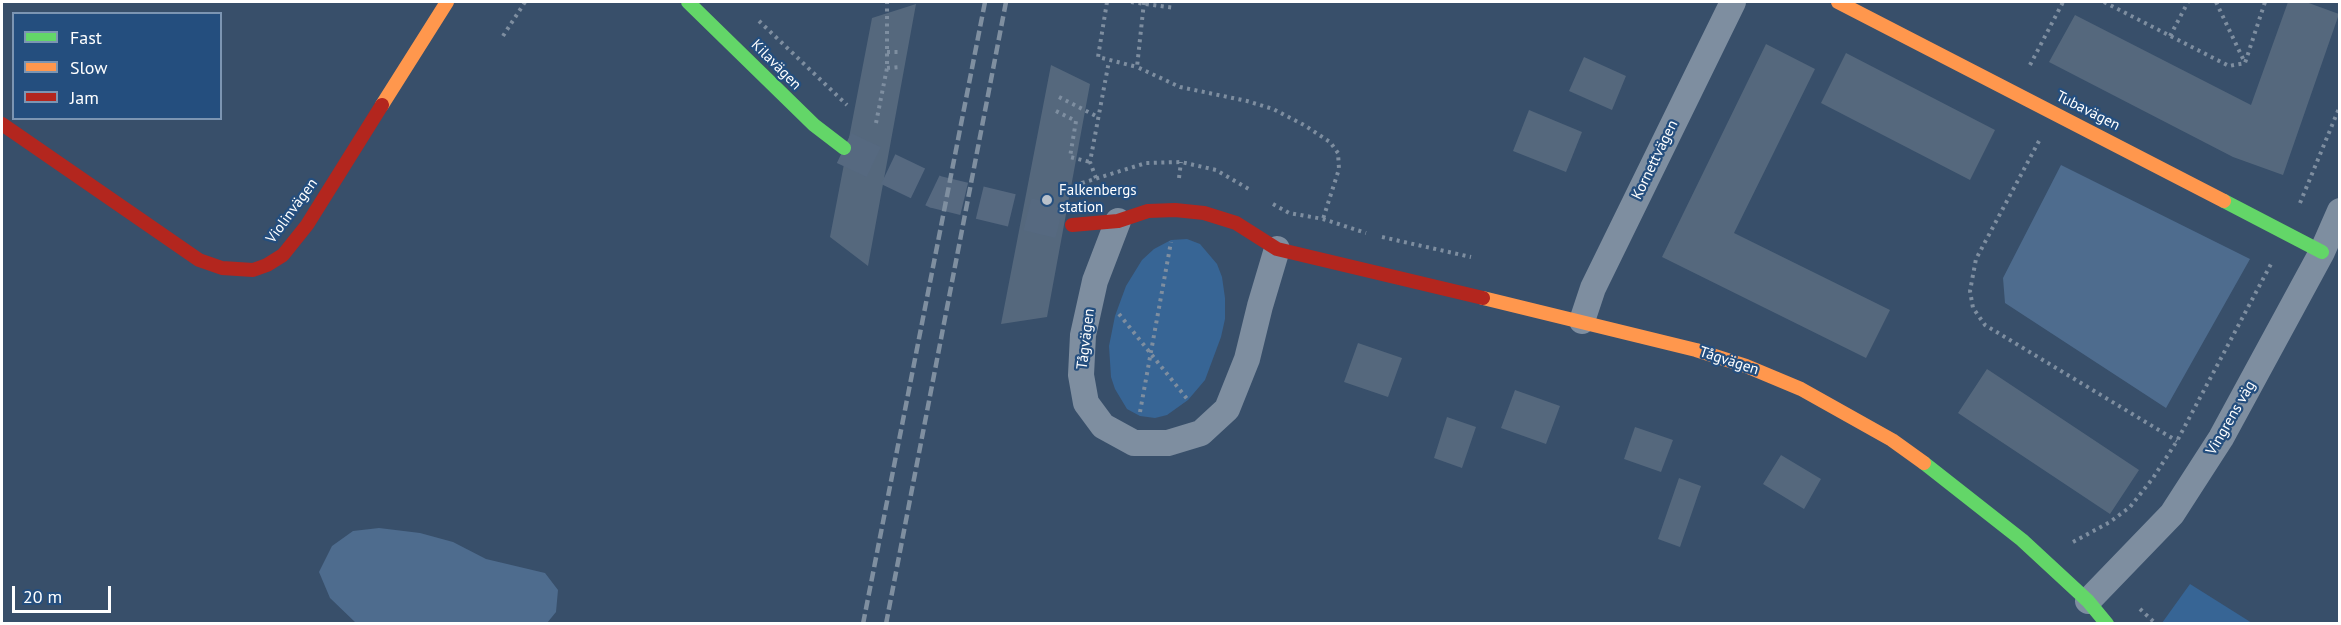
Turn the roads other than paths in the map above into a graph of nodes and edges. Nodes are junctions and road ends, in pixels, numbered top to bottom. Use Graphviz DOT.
graph roads {
  1 [pos="447,2"];
  2 [pos="688,2"];
  3 [pos="1733,2"];
  4 [pos="1838,2"];
  5 [pos="2,124"];
  6 [pos="844,148"];
  7 [pos="2340,211"];
  8 [pos="1118,221"];
  9 [pos="1072,225"];
  10 [pos="1277,249"];
  11 [pos="2322,252"];
  12 [pos="1582,321"];
  13 [pos="2088,601"];
  14 [pos="2107,624"];
  1 -- 5 [label="street, Violinvägen"];
  2 -- 6 [label="street, Kilavägen"];
  3 -- 12 [label="street, Kornettvägen"];
  4 -- 11 [label="street, Tubavägen"];
  7 -- 11 [label="street, Vingrens väg"];
  8 -- 9 [label="street"];
  8 -- 10 [label="street, Tågvägen"];
  8 -- 10 [label="street, Tågvägen"];
  10 -- 12 [label="street, Tågvägen"];
  11 -- 13 [label="street, Vingrens väg"];
  12 -- 13 [label="street, Tågvägen"];
  13 -- 14 [label="street, Tågvägen"];
}
